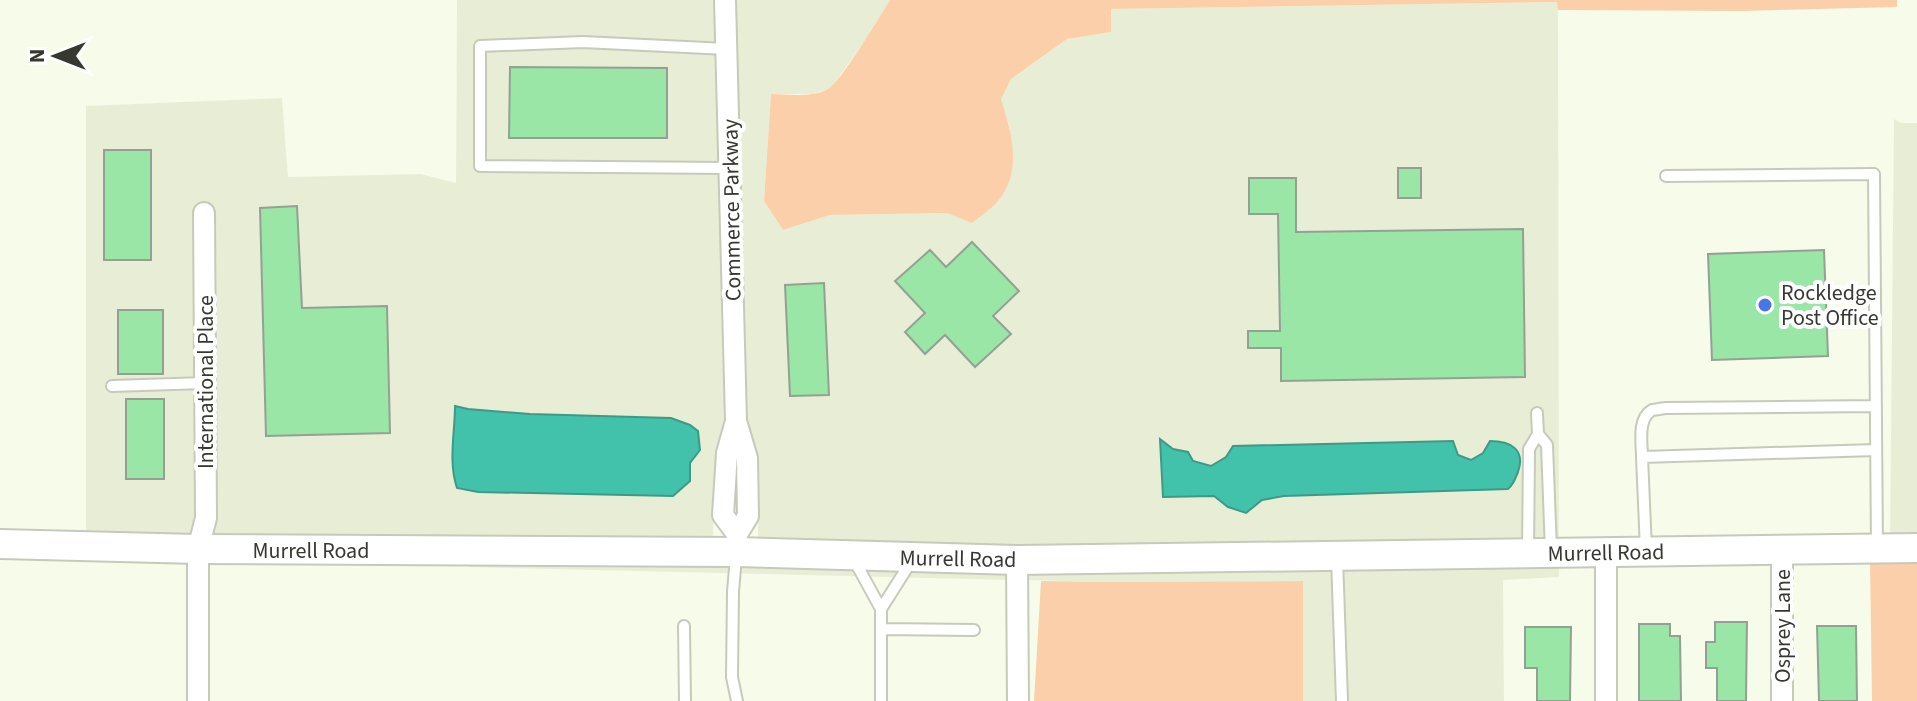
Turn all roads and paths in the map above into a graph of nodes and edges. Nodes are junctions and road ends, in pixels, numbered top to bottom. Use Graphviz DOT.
graph roads {
  1 [pos="725,0"];
  2 [pos="727,49"];
  3 [pos="730,168"];
  4 [pos="1666,176"];
  5 [pos="204,213"];
  6 [pos="205,383"];
  7 [pos="112,386"];
  8 [pos="1876,406"];
  9 [pos="1537,413"];
  10 [pos="1538,434"];
  11 [pos="1876,450"];
  12 [pos="1642,457"];
  13 [pos="737,543"];
  14 [pos="0,544"];
  15 [pos="1917,548"];
  16 [pos="198,549"];
  17 [pos="1877,549"];
  18 [pos="1646,551"];
  19 [pos="1782,551"];
  20 [pos="1606,552"];
  21 [pos="1540,553"];
  22 [pos="852,556"];
  23 [pos="1337,556"];
  24 [pos="913,558"];
  25 [pos="1017,560"];
  26 [pos="881,609"];
  27 [pos="684,626"];
  28 [pos="881,629"];
  29 [pos="974,630"];
  30 [pos="198,701"];
  31 [pos="685,701"];
  32 [pos="737,701"];
  33 [pos="881,701"];
  34 [pos="1018,701"];
  35 [pos="1342,701"];
  36 [pos="1606,701"];
  37 [pos="1782,701"];
  1 -- 2 [label="street, Commerce Parkway"];
  2 -- 3 [label="street, Commerce Parkway"];
  2 -- 3 [label="lane"];
  3 -- 13 [label="street, Commerce Parkway"];
  4 -- 8 [label="lane"];
  5 -- 6 [label="street, International Place"];
  6 -- 7 [label="lane"];
  6 -- 16 [label="street, International Place"];
  8 -- 11 [label="lane"];
  8 -- 12 [label="lane"];
  9 -- 10 [label="lane"];
  10 -- 21 [label="lane"];
  10 -- 21 [label="lane"];
  11 -- 12 [label="lane"];
  11 -- 17 [label="lane"];
  12 -- 18 [label="lane"];
  13 -- 16 [label="street, Murrell Road"];
  13 -- 22 [label="street, Murrell Road"];
  13 -- 32 [label="lane"];
  14 -- 16 [label="street, Murrell Road"];
  15 -- 17 [label="street, Murrell Road"];
  16 -- 30 [label="street, International Place"];
  17 -- 19 [label="street, Murrell Road"];
  18 -- 19 [label="street, Murrell Road"];
  18 -- 20 [label="street, Murrell Road"];
  19 -- 37 [label="street, Osprey Lane"];
  20 -- 21 [label="street, Murrell Road"];
  20 -- 36 [label="street"];
  21 -- 23 [label="street, Murrell Road"];
  22 -- 24 [label="street, Murrell Road"];
  22 -- 26 [label="lane"];
  23 -- 25 [label="street, Murrell Road"];
  23 -- 35 [label="lane"];
  24 -- 25 [label="street, Murrell Road"];
  24 -- 26 [label="lane"];
  25 -- 34 [label="street"];
  26 -- 28 [label="lane"];
  27 -- 31 [label="lane"];
  28 -- 29 [label="lane"];
  28 -- 33 [label="lane"];
}
